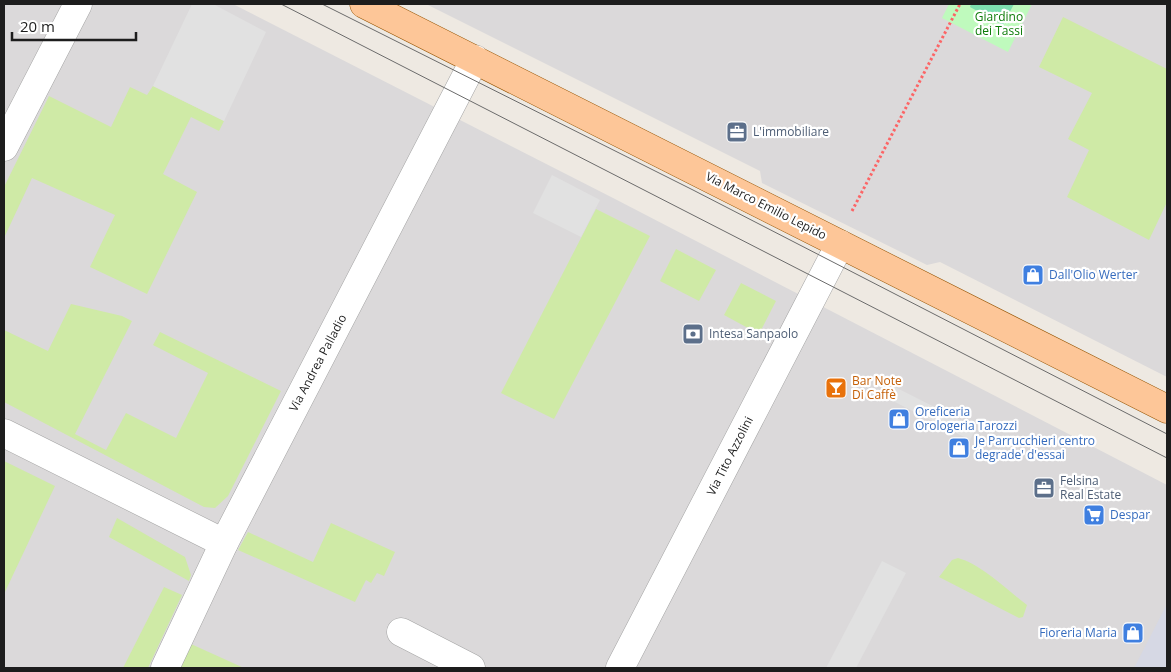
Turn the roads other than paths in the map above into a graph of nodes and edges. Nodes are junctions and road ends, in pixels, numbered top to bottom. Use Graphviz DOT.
graph roads {
  1 [pos="78,4"];
  2 [pos="364,4"];
  3 [pos="475,60"];
  4 [pos="4,147"];
  5 [pos="840,244"];
  6 [pos="1167,409"];
  7 [pos="4,433"];
  8 [pos="224,543"];
  9 [pos="401,632"];
  10 [pos="164,668"];
  11 [pos="471,668"];
  12 [pos="620,668"];
  1 -- 4 [label="lane"];
  2 -- 3 [label="main road, Via Marco Emilio Lepido"];
  3 -- 5 [label="main road, Via Marco Emilio Lepido"];
  3 -- 8 [label="lane, Via Andrea Palladio"];
  5 -- 6 [label="main road, Via Marco Emilio Lepido"];
  5 -- 12 [label="lane, Via Tito Azzolini"];
  7 -- 8 [label="lane"];
  8 -- 10 [label="lane, Via Andrea Palladio"];
  9 -- 11 [label="lane"];
}
